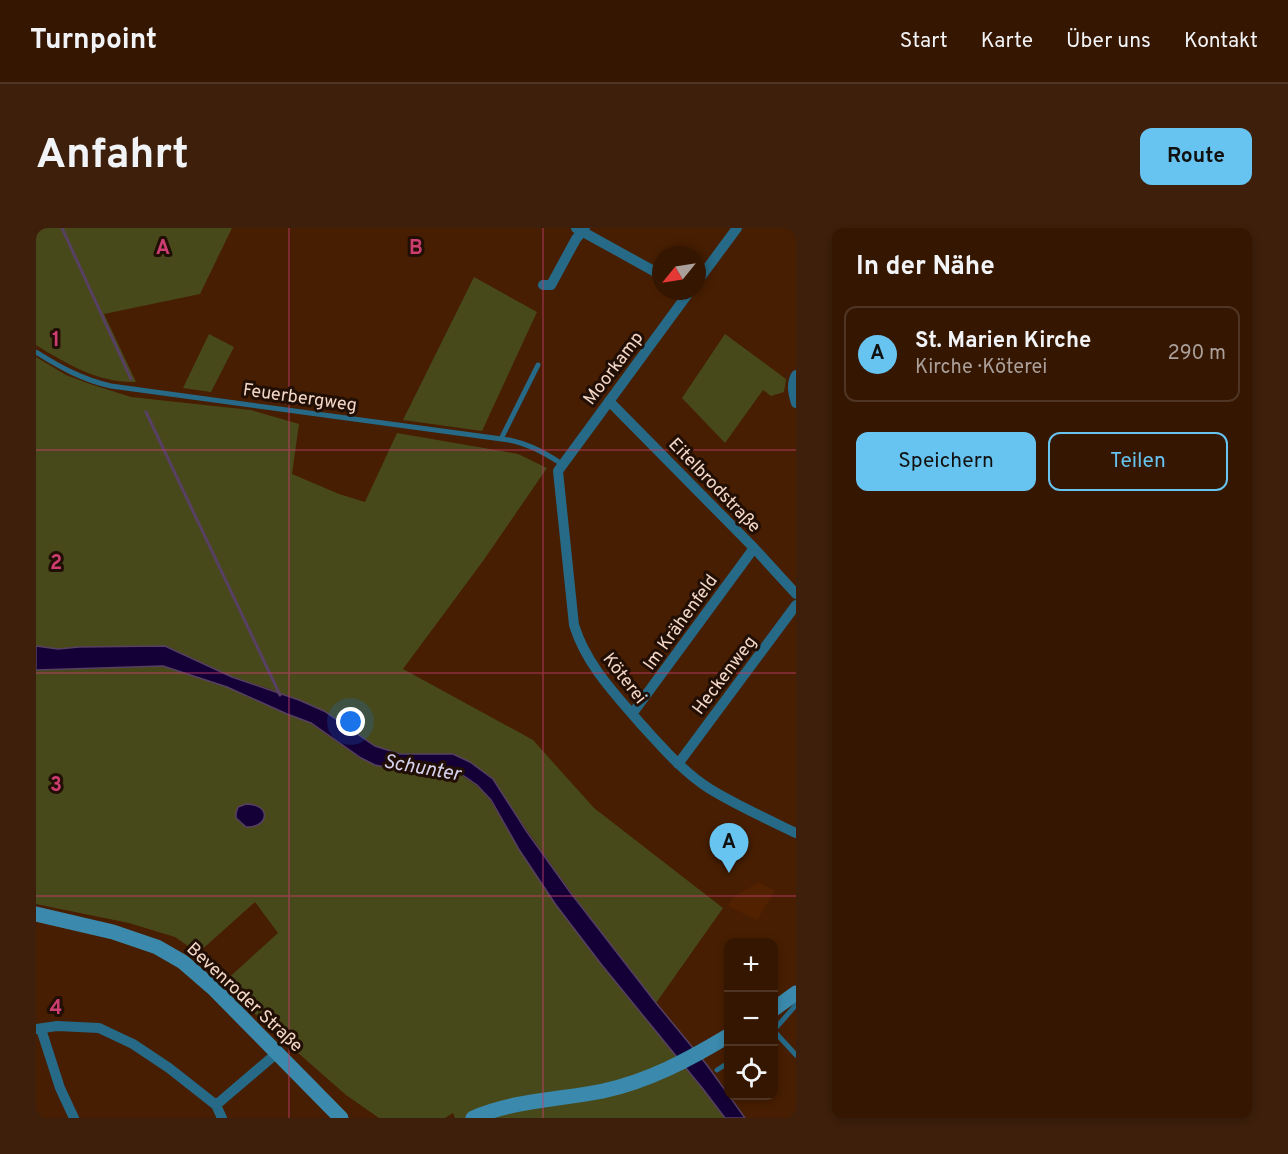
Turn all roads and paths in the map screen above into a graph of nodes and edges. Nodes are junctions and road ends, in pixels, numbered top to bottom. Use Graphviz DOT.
graph roads {
  1 [pos="737,228"];
  2 [pos="581,229"];
  3 [pos="652,270"];
  4 [pos="706,270"];
  5 [pos="543,285"];
  6 [pos="683,300"];
  7 [pos="36,352"];
  8 [pos="538,365"];
  9 [pos="796,375"];
  10 [pos="609,401"];
  11 [pos="796,403"];
  12 [pos="501,439"];
  13 [pos="562,464"];
  14 [pos="754,548"];
  15 [pos="796,594"];
  16 [pos="796,604"];
  17 [pos="632,714"];
  18 [pos="678,764"];
  19 [pos="796,833"];
  20 [pos="36,914"];
  21 [pos="796,993"];
  22 [pos="796,1005"];
  23 [pos="778,1012"];
  24 [pos="39,1029"];
  25 [pos="778,1035"];
  26 [pos="724,1039"];
  27 [pos="277,1053"];
  28 [pos="796,1055"];
  29 [pos="724,1065"];
  30 [pos="717,1070"];
  31 [pos="216,1105"];
  32 [pos="74,1118"];
  33 [pos="222,1118"];
  34 [pos="341,1118"];
  35 [pos="473,1118"];
  1 -- 4 [label="street"];
  2 -- 3 [label="street"];
  2 -- 5 [label="street"];
  6 -- 10 [label="street, Moorkamp"];
  7 -- 12 [label="lane, Feuerbergweg"];
  8 -- 12 [label="lane"];
  9 -- 11 [label="street"];
  10 -- 13 [label="street, Moorkamp"];
  10 -- 14 [label="street, Eitelbrodstraße"];
  12 -- 13 [label="lane, Feuerbergweg"];
  13 -- 17 [label="street, Köterei"];
  14 -- 15 [label="street, Eitelbrodstraße"];
  14 -- 17 [label="street, Im Krähenfeld"];
  16 -- 18 [label="street, Heckenweg"];
  17 -- 18 [label="street, Köterei"];
  18 -- 19 [label="street, Köterei"];
  20 -- 27 [label="main road, Bevenroder Straße"];
  21 -- 23 [label="main road"];
  22 -- 23 [label="lane"];
  24 -- 31 [label="street"];
  24 -- 32 [label="street"];
  25 -- 28 [label="lane"];
  26 -- 35 [label="main road"];
  27 -- 31 [label="street"];
  27 -- 34 [label="main road, Bevenroder Straße"];
  29 -- 30 [label="lane"];
  31 -- 33 [label="street"];
}
